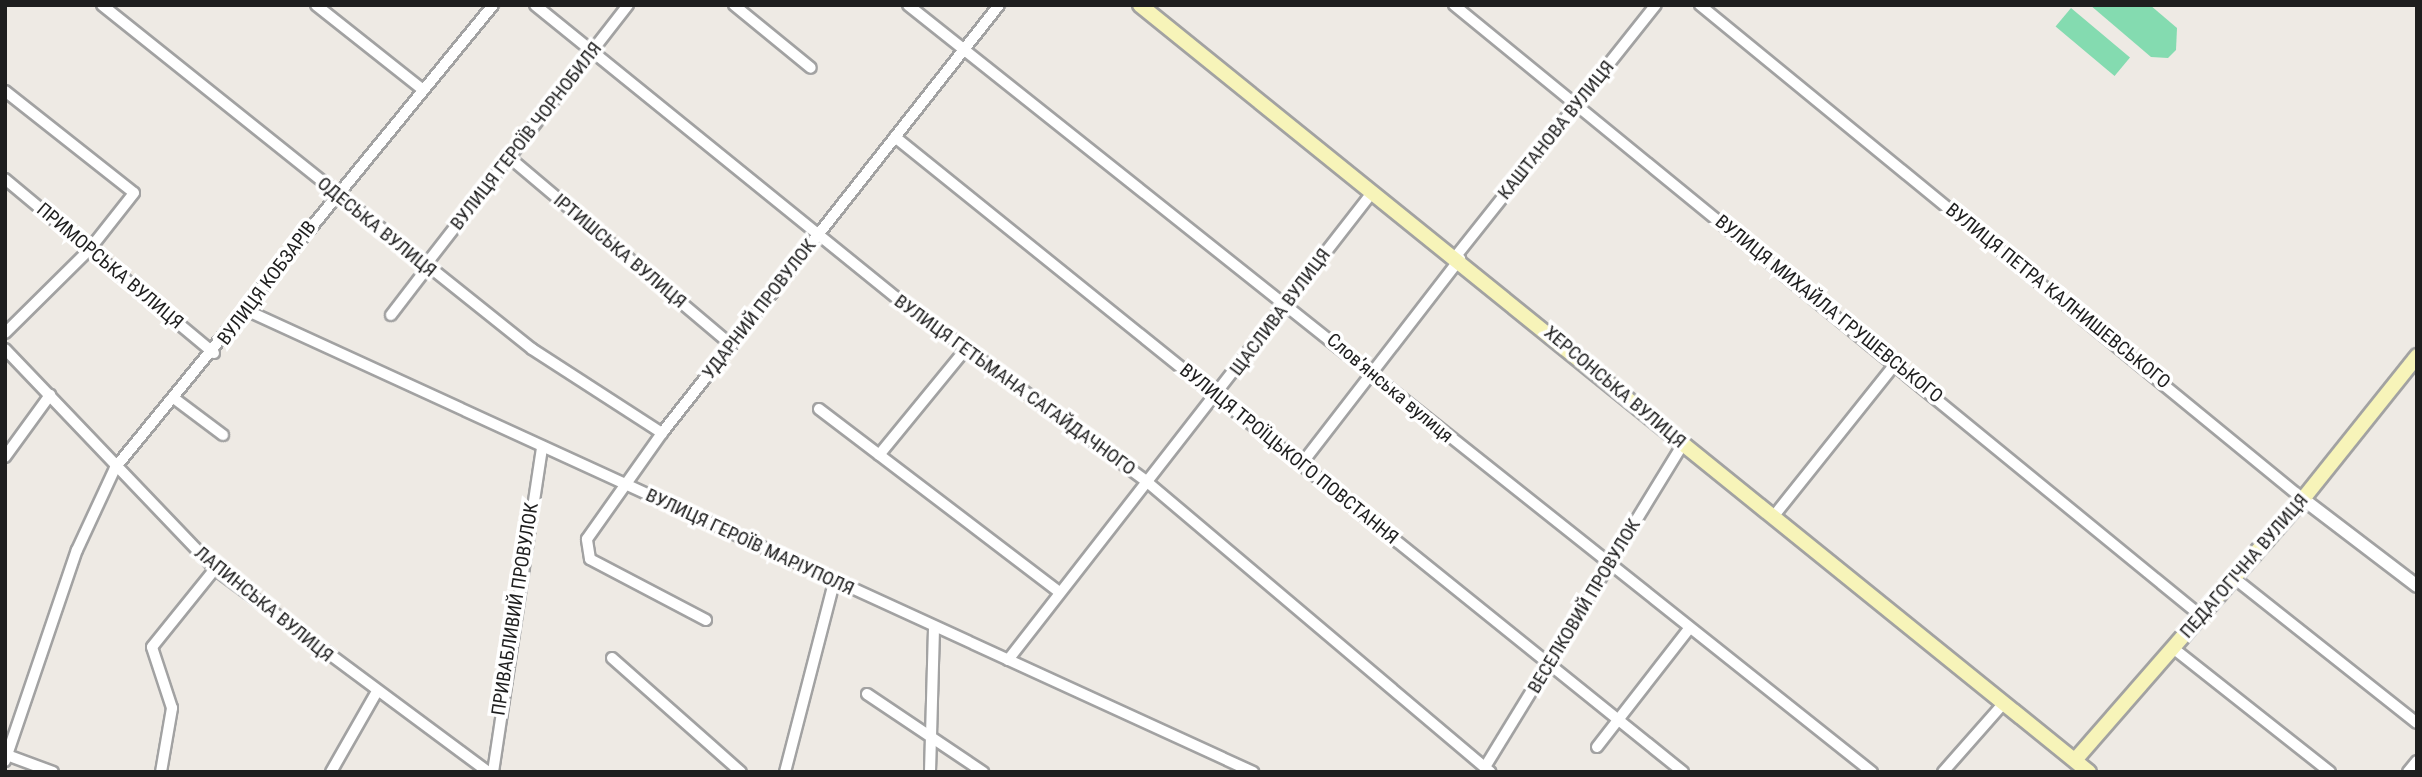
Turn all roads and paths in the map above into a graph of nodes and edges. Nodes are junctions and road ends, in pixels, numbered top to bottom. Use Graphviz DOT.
graph roads {
  1 [pos="102,5"];
  2 [pos="316,5"];
  3 [pos="493,5"];
  4 [pos="535,5"];
  5 [pos="628,5"];
  6 [pos="734,5"];
  7 [pos="908,5"];
  8 [pos="999,5"];
  9 [pos="1140,5"];
  10 [pos="1454,5"];
  11 [pos="1656,5"];
  12 [pos="1700,5"];
  13 [pos="592,50"];
  14 [pos="962,51"];
  15 [pos="811,68"];
  16 [pos="422,89"];
  17 [pos="5,91"];
  18 [pos="1577,103"];
  19 [pos="895,137"];
  20 [pos="510,158"];
  21 [pos="5,179"];
  22 [pos="336,193"];
  23 [pos="1371,194"];
  24 [pos="819,232"];
  25 [pos="89,250"];
  26 [pos="1458,257"];
  27 [pos="425,267"];
  28 [pos="1286,301"];
  29 [pos="248,311"];
  30 [pos="391,315"];
  31 [pos="5,333"];
  32 [pos="731,345"];
  33 [pos="5,349"];
  34 [pos="964,351"];
  35 [pos="214,353"];
  36 [pos="2417,356"];
  37 [pos="1896,363"];
  38 [pos="1374,376"];
  39 [pos="50,395"];
  40 [pos="1217,396"];
  41 [pos="175,399"];
  42 [pos="819,410"];
  43 [pos="662,433"];
  44 [pos="223,435"];
  45 [pos="1682,444"];
  46 [pos="542,447"];
  47 [pos="880,455"];
  48 [pos="5,457"];
  49 [pos="1303,462"];
  50 [pos="115,468"];
  51 [pos="1146,481"];
  52 [pos="625,484"];
  53 [pos="2303,499"];
  54 [pos="1773,517"];
  55 [pos="1608,565"];
  56 [pos="215,569"];
  57 [pos="2234,578"];
  58 [pos="834,583"];
  59 [pos="2417,586"];
  60 [pos="1059,592"];
  61 [pos="2201,616"];
  62 [pos="706,620"];
  63 [pos="933,628"];
  64 [pos="1689,629"];
  65 [pos="2173,648"];
  66 [pos="612,658"];
  67 [pos="1008,660"];
  68 [pos="1549,664"];
  69 [pos="376,693"];
  70 [pos="867,694"];
  71 [pos="2002,705"];
  72 [pos="1618,719"];
  73 [pos="2417,723"];
  74 [pos="929,730"];
  75 [pos="1597,747"];
  76 [pos="6,758"];
  77 [pos="2417,761"];
  78 [pos="2071,766"];
  79 [pos="1487,770"];
  80 [pos="53,772"];
  81 [pos="161,772"];
  82 [pos="331,772"];
  83 [pos="490,772"];
  84 [pos="741,772"];
  85 [pos="785,772"];
  86 [pos="930,772"];
  87 [pos="983,772"];
  88 [pos="1253,772"];
  89 [pos="1683,772"];
  90 [pos="1872,772"];
  91 [pos="1943,772"];
  92 [pos="2089,772"];
  93 [pos="2330,772"];
  94 [pos="2408,772"];
  1 -- 22 [label="street, ОДЕСЬКА ВУЛИЦЯ"];
  2 -- 16 [label="street"];
  3 -- 16 [label="street, ВУЛИЦЯ КОБЗАРІВ"];
  4 -- 13 [label="street, ВУЛИЦЯ ГЕТЬМАНА САГАЙДАЧНОГО"];
  5 -- 13 [label="street, ВУЛИЦЯ ГЕРОЇВ ЧОРНОБИЛЯ"];
  6 -- 15 [label="street"];
  7 -- 14 [label="street, Словʼянська вулиця"];
  8 -- 14 [label="street"];
  9 -- 23 [label="main road, ХЕРСОНСЬКА ВУЛИЦЯ"];
  10 -- 18 [label="street, ВУЛИЦЯ МИХАЙЛА ГРУШЕВСЬКОГО"];
  11 -- 18 [label="street, КАШТАНОВА ВУЛИЦЯ"];
  12 -- 53 [label="street, ВУЛИЦЯ ПЕТРА КАЛНИШЕВСЬКОГО"];
  13 -- 20 [label="street, ВУЛИЦЯ ГЕРОЇВ ЧОРНОБИЛЯ"];
  13 -- 24 [label="street, ВУЛИЦЯ ГЕТЬМАНА САГАЙДАЧНОГО"];
  14 -- 19 [label="street"];
  14 -- 28 [label="street, Словʼянська вулиця"];
  16 -- 22 [label="street, ВУЛИЦЯ КОБЗАРІВ"];
  17 -- 25 [label="street"];
  18 -- 26 [label="street, КАШТАНОВА ВУЛИЦЯ"];
  18 -- 37 [label="street, ВУЛИЦЯ МИХАЙЛА ГРУШЕВСЬКОГО"];
  19 -- 24 [label="street, УДАРНИЙ ПРОВУЛОК"];
  19 -- 40 [label="street, ВУЛИЦЯ ТРОЇЦЬКОГО ПОВСТАННЯ"];
  20 -- 27 [label="street, ВУЛИЦЯ ГЕРОЇВ ЧОРНОБИЛЯ"];
  20 -- 32 [label="street, ІРТИШСЬКА ВУЛИЦЯ"];
  21 -- 25 [label="street, ПРИМОРСЬКА ВУЛИЦЯ"];
  22 -- 27 [label="street, ОДЕСЬКА ВУЛИЦЯ"];
  22 -- 29 [label="street, ВУЛИЦЯ КОБЗАРІВ"];
  23 -- 26 [label="main road, ХЕРСОНСЬКА ВУЛИЦЯ"];
  23 -- 28 [label="street, ЩАСЛИВА ВУЛИЦЯ"];
  24 -- 32 [label="street, УДАРНИЙ ПРОВУЛОК"];
  24 -- 34 [label="street, ВУЛИЦЯ ГЕТЬМАНА САГАЙДАЧНОГО"];
  25 -- 31 [label="street"];
  25 -- 35 [label="street, ПРИМОРСЬКА ВУЛИЦЯ"];
  26 -- 38 [label="street, КАШТАНОВА ВУЛИЦЯ"];
  26 -- 45 [label="main road, ХЕРСОНСЬКА ВУЛИЦЯ"];
  27 -- 30 [label="street, ВУЛИЦЯ ГЕРОЇВ ЧОРНОБИЛЯ"];
  27 -- 43 [label="street, ОДЕСЬКА ВУЛИЦЯ"];
  28 -- 38 [label="street, Словʼянська вулиця"];
  28 -- 40 [label="street, ЩАСЛИВА ВУЛИЦЯ"];
  29 -- 35 [label="street, ВУЛИЦЯ КОБЗАРІВ"];
  29 -- 46 [label="street, ВУЛИЦЯ ГЕРОЇВ МАРІУПОЛЯ"];
  32 -- 43 [label="street, УДАРНИЙ ПРОВУЛОК"];
  33 -- 39 [label="street, ЛАПИНСЬКА ВУЛИЦЯ"];
  34 -- 47 [label="street"];
  34 -- 51 [label="street, ВУЛИЦЯ ГЕТЬМАНА САГАЙДАЧНОГО"];
  35 -- 41 [label="street, ВУЛИЦЯ КОБЗАРІВ"];
  36 -- 53 [label="main road, ПЕДАГОГІЧНА ВУЛИЦЯ"];
  37 -- 54 [label="street"];
  37 -- 61 [label="street, ВУЛИЦЯ МИХАЙЛА ГРУШЕВСЬКОГО"];
  38 -- 49 [label="street, КАШТАНОВА ВУЛИЦЯ"];
  38 -- 55 [label="street, Словʼянська вулиця"];
  39 -- 48 [label="street"];
  39 -- 50 [label="street, ЛАПИНСЬКА ВУЛИЦЯ"];
  40 -- 49 [label="street, ВУЛИЦЯ ТРОЇЦЬКОГО ПОВСТАННЯ"];
  40 -- 51 [label="street, ЩАСЛИВА ВУЛИЦЯ"];
  41 -- 44 [label="street"];
  41 -- 50 [label="street, ВУЛИЦЯ КОБЗАРІВ"];
  42 -- 47 [label="street"];
  43 -- 52 [label="street, УДАРНИЙ ПРОВУЛОК"];
  45 -- 54 [label="main road, ХЕРСОНСЬКА ВУЛИЦЯ"];
  45 -- 55 [label="street, ВЕСЕЛКОВИЙ ПРОВУЛОК"];
  46 -- 52 [label="street, ВУЛИЦЯ ГЕРОЇВ МАРІУПОЛЯ"];
  46 -- 83 [label="street, ПРИВАБЛИВИЙ ПРОВУЛОК"];
  47 -- 60 [label="street"];
  49 -- 68 [label="street, ВУЛИЦЯ ТРОЇЦЬКОГО ПОВСТАННЯ"];
  50 -- 56 [label="street, ЛАПИНСЬКА ВУЛИЦЯ"];
  50 -- 76 [label="street, ВУЛИЦЯ КОБЗАРІВ"];
  51 -- 60 [label="street, ЩАСЛИВА ВУЛИЦЯ"];
  51 -- 79 [label="street, ВУЛИЦЯ ГЕТЬМАНА САГАЙДАЧНОГО"];
  52 -- 58 [label="street, ВУЛИЦЯ ГЕРОЇВ МАРІУПОЛЯ"];
  52 -- 62 [label="street, УДАРНИЙ ПРОВУЛОК"];
  53 -- 57 [label="main road, ПЕДАГОГІЧНА ВУЛИЦЯ"];
  53 -- 59 [label="street, ВУЛИЦЯ ПЕТРА КАЛНИШЕВСЬКОГО"];
  54 -- 71 [label="main road, ХЕРСОНСЬКА ВУЛИЦЯ"];
  55 -- 64 [label="street, Словʼянська вулиця"];
  55 -- 68 [label="street, ВЕСЕЛКОВИЙ ПРОВУЛОК"];
  56 -- 69 [label="street, ЛАПИНСЬКА ВУЛИЦЯ"];
  56 -- 81 [label="street"];
  57 -- 61 [label="main road, ПЕДАГОГІЧНА ВУЛИЦЯ"];
  57 -- 73 [label="street"];
  58 -- 63 [label="street, ВУЛИЦЯ ГЕРОЇВ МАРІУПОЛЯ"];
  58 -- 85 [label="street"];
  60 -- 67 [label="street, ЩАСЛИВА ВУЛИЦЯ"];
  61 -- 65 [label="main road, ПЕДАГОГІЧНА ВУЛИЦЯ"];
  63 -- 67 [label="street, ВУЛИЦЯ ГЕРОЇВ МАРІУПОЛЯ"];
  63 -- 74 [label="street"];
  64 -- 72 [label="street"];
  64 -- 90 [label="street, Словʼянська вулиця"];
  65 -- 78 [label="main road, ПЕДАГОГІЧНА ВУЛИЦЯ"];
  65 -- 93 [label="street"];
  66 -- 84 [label="street"];
  67 -- 88 [label="street, ВУЛИЦЯ ГЕРОЇВ МАРІУПОЛЯ"];
  68 -- 72 [label="street, ВУЛИЦЯ ТРОЇЦЬКОГО ПОВСТАННЯ"];
  68 -- 79 [label="street, ВЕСЕЛКОВИЙ ПРОВУЛОК"];
  69 -- 82 [label="street"];
  69 -- 83 [label="street, ЛАПИНСЬКА ВУЛИЦЯ"];
  70 -- 74 [label="street"];
  71 -- 78 [label="main road, ХЕРСОНСЬКА ВУЛИЦЯ"];
  71 -- 91 [label="street"];
  72 -- 75 [label="street"];
  72 -- 89 [label="street, ВУЛИЦЯ ТРОЇЦЬКОГО ПОВСТАННЯ"];
  74 -- 86 [label="street"];
  74 -- 87 [label="street"];
  76 -- 80 [label="street"];
  77 -- 94 [label="street"];
  78 -- 92 [label="main road, ХЕРСОНСЬКА ВУЛИЦЯ"];
}
